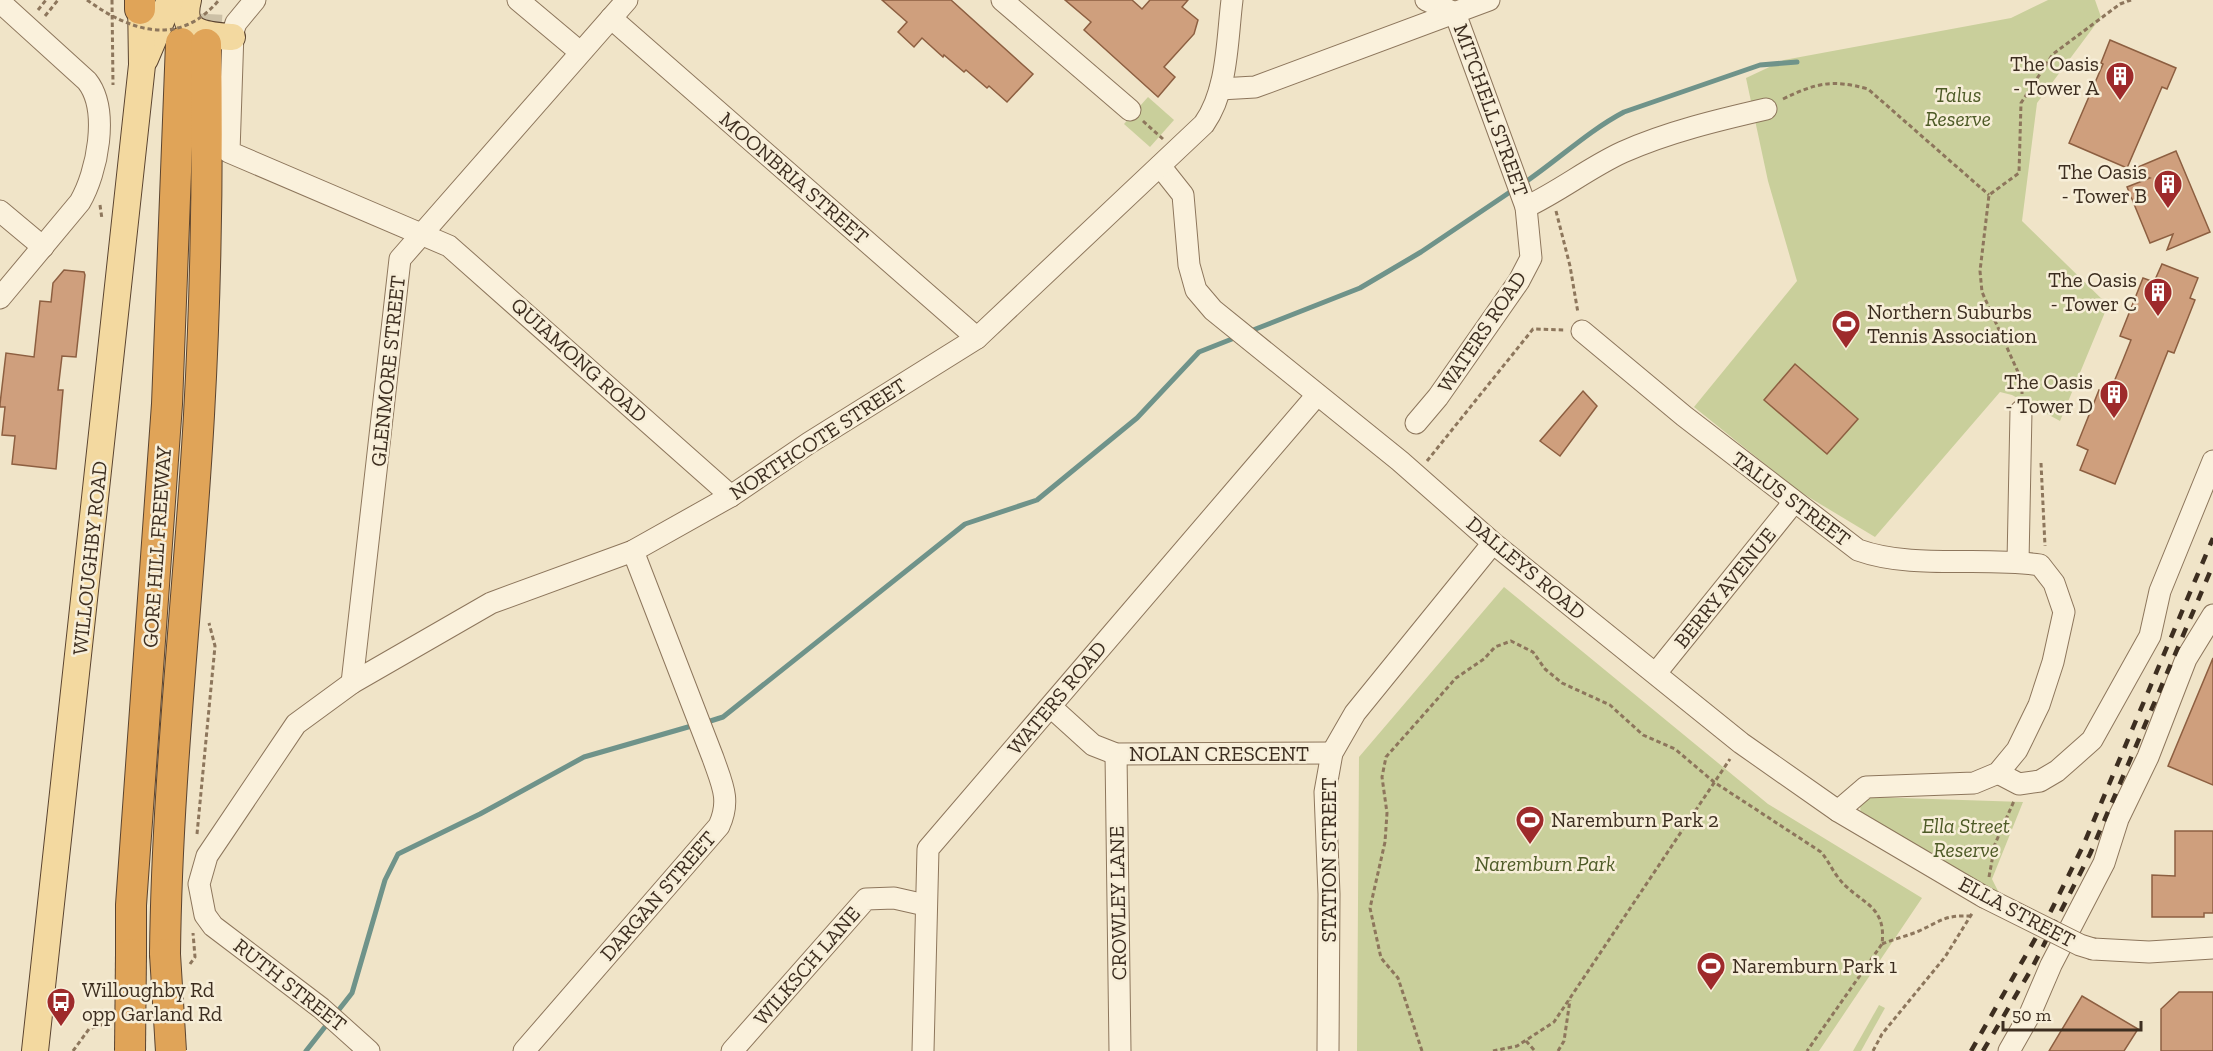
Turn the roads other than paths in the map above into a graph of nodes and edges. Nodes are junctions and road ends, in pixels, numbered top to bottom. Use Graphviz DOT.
graph roads {
  1 [pos="170,0"];
  2 [pos="188,0"];
  3 [pos="255,0"];
  4 [pos="518,0"];
  5 [pos="627,0"];
  6 [pos="1002,0"];
  7 [pos="1232,0"];
  8 [pos="1426,0"];
  9 [pos="1486,0"];
  10 [pos="0,2"];
  11 [pos="140,3"];
  12 [pos="1455,14"];
  13 [pos="611,18"];
  14 [pos="206,42"];
  15 [pos="579,52"];
  16 [pos="142,65"];
  17 [pos="1220,89"];
  18 [pos="1766,109"];
  19 [pos="1130,110"];
  20 [pos="1160,166"];
  21 [pos="1526,207"];
  22 [pos="0,211"];
  23 [pos="421,234"];
  24 [pos="43,248"];
  25 [pos="0,298"];
  26 [pos="1582,331"];
  27 [pos="977,338"];
  28 [pos="1317,394"];
  29 [pos="2021,411"];
  30 [pos="1416,423"];
  31 [pos="2213,461"];
  32 [pos="731,496"];
  33 [pos="1794,502"];
  34 [pos="1493,543"];
  35 [pos="633,551"];
  36 [pos="2018,562"];
  37 [pos="2213,615"];
  38 [pos="1656,673"];
  39 [pos="352,683"];
  40 [pos="1051,707"];
  41 [pos="1332,753"];
  42 [pos="1116,754"];
  43 [pos="1998,773"];
  44 [pos="1838,810"];
  45 [pos="926,905"];
  46 [pos="208,921"];
  47 [pos="2213,948"];
  48 [pos="35,1051"];
  49 [pos="130,1051"];
  50 [pos="171,1051"];
  51 [pos="369,1051"];
  52 [pos="524,1051"];
  53 [pos="732,1051"];
  54 [pos="923,1051"];
  55 [pos="1120,1051"];
  56 [pos="1328,1051"];
  57 [pos="2009,1051"];
  1 -- 16 [label="main road, WILLOUGHBY ROAD"];
  2 -- 14 [label="main road"];
  3 -- 14 [label="street"];
  4 -- 15 [label="street"];
  5 -- 13 [label="street, GLENMORE STREET"];
  6 -- 19 [label="street"];
  7 -- 17 [label="street"];
  8 -- 12 [label="street"];
  9 -- 12 [label="street"];
  10 -- 24 [label="street"];
  11 -- 16 [label="main road, WILLOUGHBY ROAD"];
  12 -- 17 [label="street"];
  12 -- 21 [label="street, MITCHELL STREET"];
  13 -- 15 [label="street, GLENMORE STREET"];
  13 -- 27 [label="street, MOONBRIA STREET"];
  14 -- 23 [label="street, QUIAMONG ROAD"];
  14 -- 49 [label="highway, GORE HILL FREEWAY, bridge"];
  14 -- 50 [label="highway, GORE HILL FREEWAY, bridge"];
  15 -- 23 [label="street, GLENMORE STREET"];
  16 -- 48 [label="main road, WILLOUGHBY ROAD"];
  17 -- 20 [label="street, NORTHCOTE STREET"];
  18 -- 21 [label="street"];
  20 -- 27 [label="street, NORTHCOTE STREET"];
  20 -- 28 [label="street, DALLEYS ROAD"];
  21 -- 30 [label="street, WATERS ROAD"];
  22 -- 24 [label="street"];
  23 -- 32 [label="street, QUIAMONG ROAD"];
  23 -- 39 [label="street, GLENMORE STREET"];
  24 -- 25 [label="street"];
  26 -- 33 [label="street, TALUS STREET"];
  27 -- 32 [label="street, NORTHCOTE STREET"];
  28 -- 34 [label="street, DALLEYS ROAD"];
  28 -- 40 [label="street, WATERS ROAD"];
  29 -- 36 [label="street"];
  31 -- 43 [label="street"];
  32 -- 35 [label="street, NORTHCOTE STREET"];
  33 -- 36 [label="street, TALUS STREET"];
  33 -- 38 [label="street, BERRY AVENUE"];
  34 -- 38 [label="street, DALLEYS ROAD"];
  34 -- 41 [label="street, STATION STREET"];
  35 -- 39 [label="street, NORTHCOTE STREET"];
  35 -- 52 [label="street, DARGAN STREET"];
  36 -- 43 [label="street, TALUS STREET"];
  37 -- 57 [label="street"];
  38 -- 44 [label="street, DALLEYS ROAD"];
  39 -- 46 [label="street, NORTHCOTE STREET"];
  40 -- 42 [label="street, NOLAN CRESCENT"];
  40 -- 45 [label="street, WATERS ROAD"];
  41 -- 42 [label="street, NOLAN CRESCENT"];
  41 -- 56 [label="street, STATION STREET"];
  42 -- 55 [label="street, CROWLEY LANE"];
  43 -- 44 [label="street"];
  44 -- 47 [label="street, ELLA STREET, bridge"];
  45 -- 53 [label="street, WILKSCH LANE"];
  45 -- 54 [label="street, WATERS ROAD"];
  46 -- 51 [label="street, RUTH STREET"];
}
